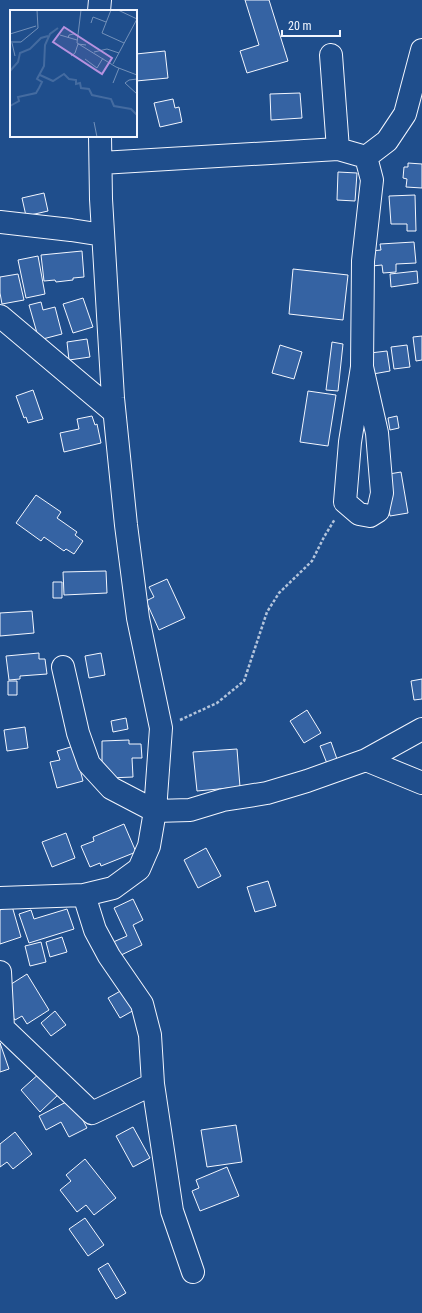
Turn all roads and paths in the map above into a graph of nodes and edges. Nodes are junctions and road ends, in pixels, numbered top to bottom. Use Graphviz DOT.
graph roads {
  1 [pos="100,0"];
  2 [pos="99,10"];
  3 [pos="422,50"];
  4 [pos="330,55"];
  5 [pos="100,137"];
  6 [pos="338,149"];
  7 [pos="366,157"];
  8 [pos="101,163"];
  9 [pos="0,222"];
  10 [pos="103,235"];
  11 [pos="0,316"];
  12 [pos="362,367"];
  13 [pos="114,412"];
  14 [pos="345,502"];
  15 [pos="63,667"];
  16 [pos="161,728"];
  17 [pos="422,729"];
  18 [pos="366,760"];
  19 [pos="422,783"];
  20 [pos="155,811"];
  21 [pos="84,895"];
  22 [pos="0,898"];
  23 [pos="0,972"];
  24 [pos="153,1084"];
  25 [pos="193,1272"];
  1 -- 2 [label="street"];
  3 -- 7 [label="street"];
  4 -- 6 [label="street"];
  5 -- 8 [label="street"];
  6 -- 7 [label="street"];
  6 -- 8 [label="street"];
  7 -- 12 [label="street"];
  8 -- 10 [label="street"];
  9 -- 10 [label="street"];
  10 -- 13 [label="street"];
  11 -- 13 [label="street"];
  12 -- 14 [label="street"];
  12 -- 14 [label="street"];
  13 -- 16 [label="street"];
  14 -- 16 [label="path"];
  15 -- 20 [label="street"];
  16 -- 20 [label="street"];
  17 -- 18 [label="street"];
  18 -- 19 [label="street"];
  18 -- 20 [label="street"];
  20 -- 21 [label="street"];
  21 -- 22 [label="street"];
  21 -- 24 [label="street"];
  23 -- 24 [label="street"];
  24 -- 25 [label="street"];
}
